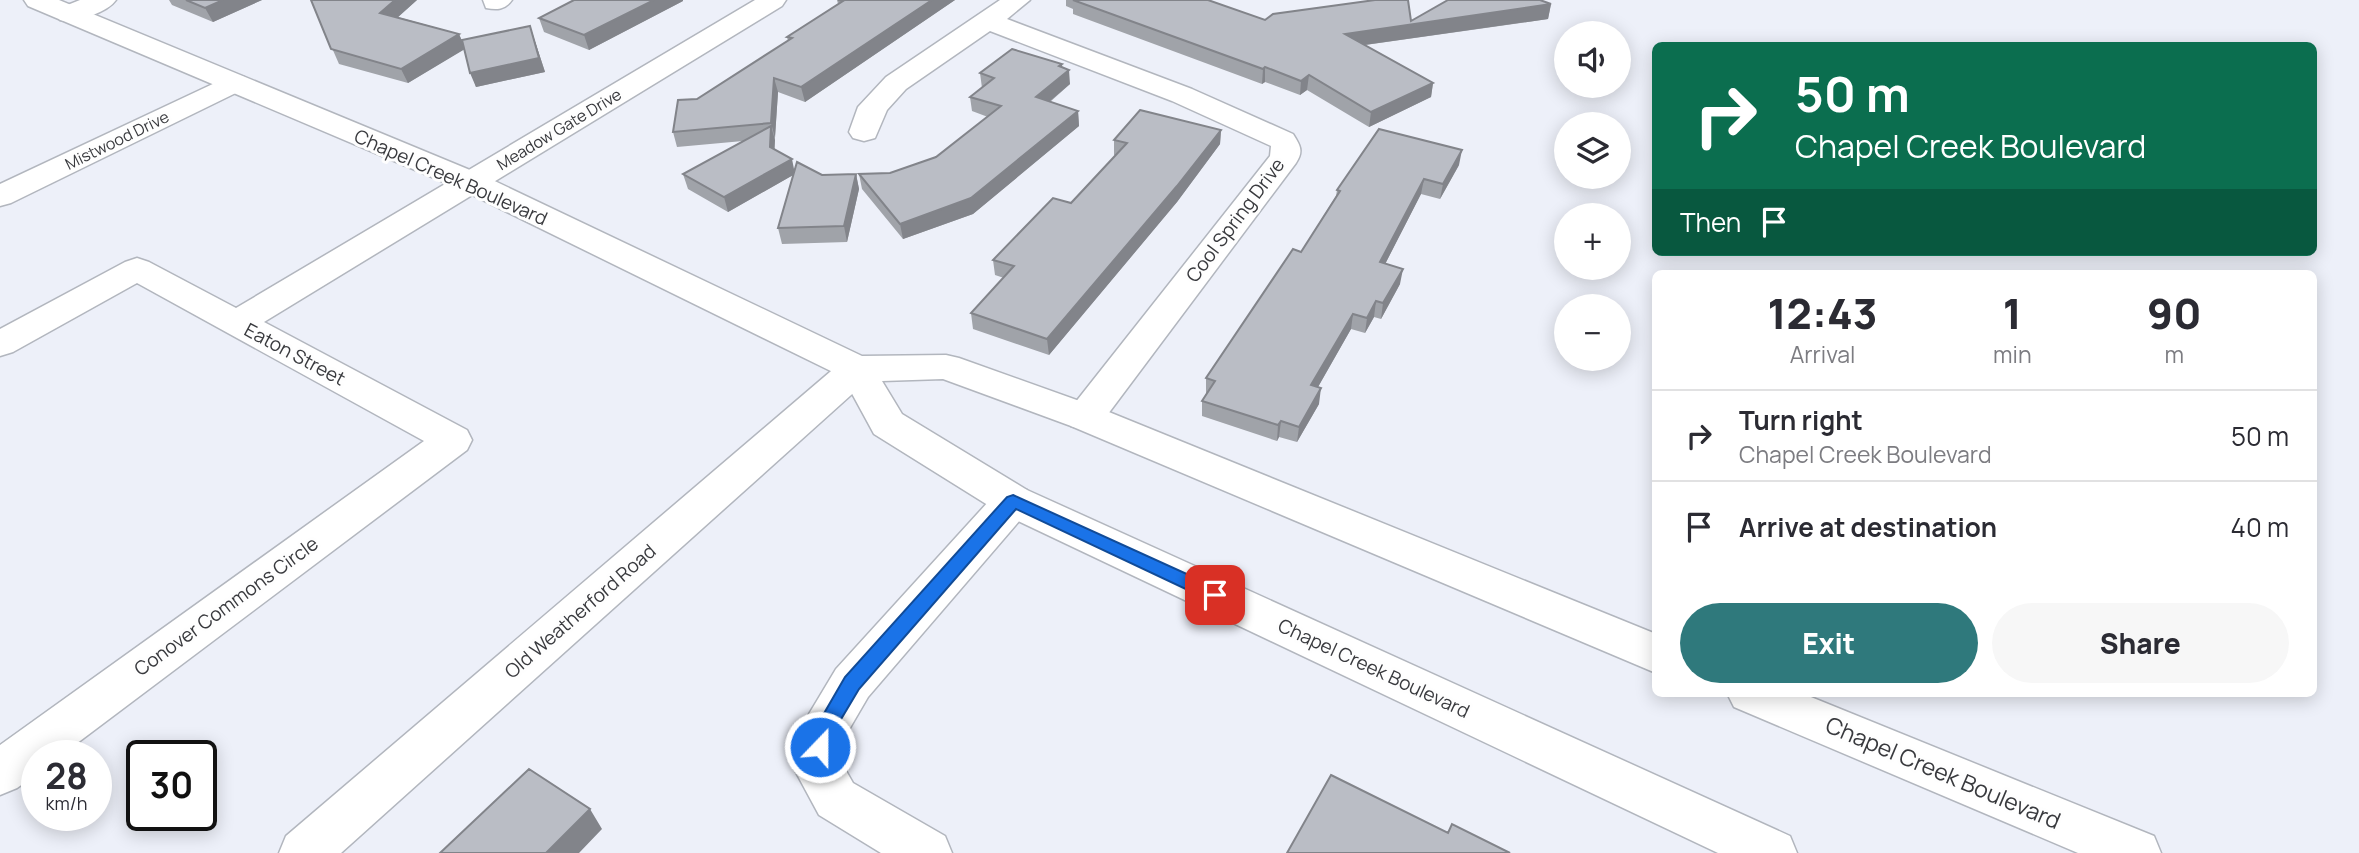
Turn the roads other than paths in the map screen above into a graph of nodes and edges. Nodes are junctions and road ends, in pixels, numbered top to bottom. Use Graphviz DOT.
graph roads {
  1 [pos="37,0"];
  2 [pos="103,0"];
  3 [pos="773,0"];
  4 [pos="1017,0"];
  5 [pos="69,14"];
  6 [pos="987,20"];
  7 [pos="234,83"];
  8 [pos="864,132"];
  9 [pos="471,182"];
  10 [pos="0,196"];
  11 [pos="237,323"];
  12 [pos="0,344"];
  13 [pos="857,369"];
  14 [pos="1085,417"];
  15 [pos="453,440"];
  16 [pos="1013,501"];
  17 [pos="1652,652"];
  18 [pos="1760,697"];
  19 [pos="0,773"];
  20 [pos="304,853"];
  21 [pos="927,853"];
  22 [pos="1772,853"];
  23 [pos="2136,853"];
  1 -- 5 [label="street, Chapel Creek Boulevard"];
  2 -- 5 [label="street"];
  3 -- 9 [label="street, Meadow Gate Drive"];
  4 -- 6 [label="street"];
  5 -- 7 [label="street, Chapel Creek Boulevard"];
  6 -- 8 [label="street"];
  6 -- 14 [label="street, Cool Spring Drive"];
  7 -- 9 [label="street, Chapel Creek Boulevard"];
  7 -- 10 [label="street, Mistwood Drive"];
  9 -- 11 [label="street, Meadow Gate Drive"];
  9 -- 13 [label="street, Chapel Creek Boulevard"];
  11 -- 12 [label="street, Eaton Street"];
  11 -- 15 [label="street, Eaton Street"];
  13 -- 14 [label="street, Chapel Creek Boulevard"];
  13 -- 16 [label="street, Chapel Creek Boulevard"];
  13 -- 20 [label="street, Old Weatherford Road"];
  14 -- 17 [label="street, Chapel Creek Boulevard"];
  15 -- 19 [label="street, Conover Commons Circle"];
  16 -- 21 [label="street"];
  16 -- 22 [label="street, Chapel Creek Boulevard"];
  18 -- 23 [label="street, Chapel Creek Boulevard"];
}
